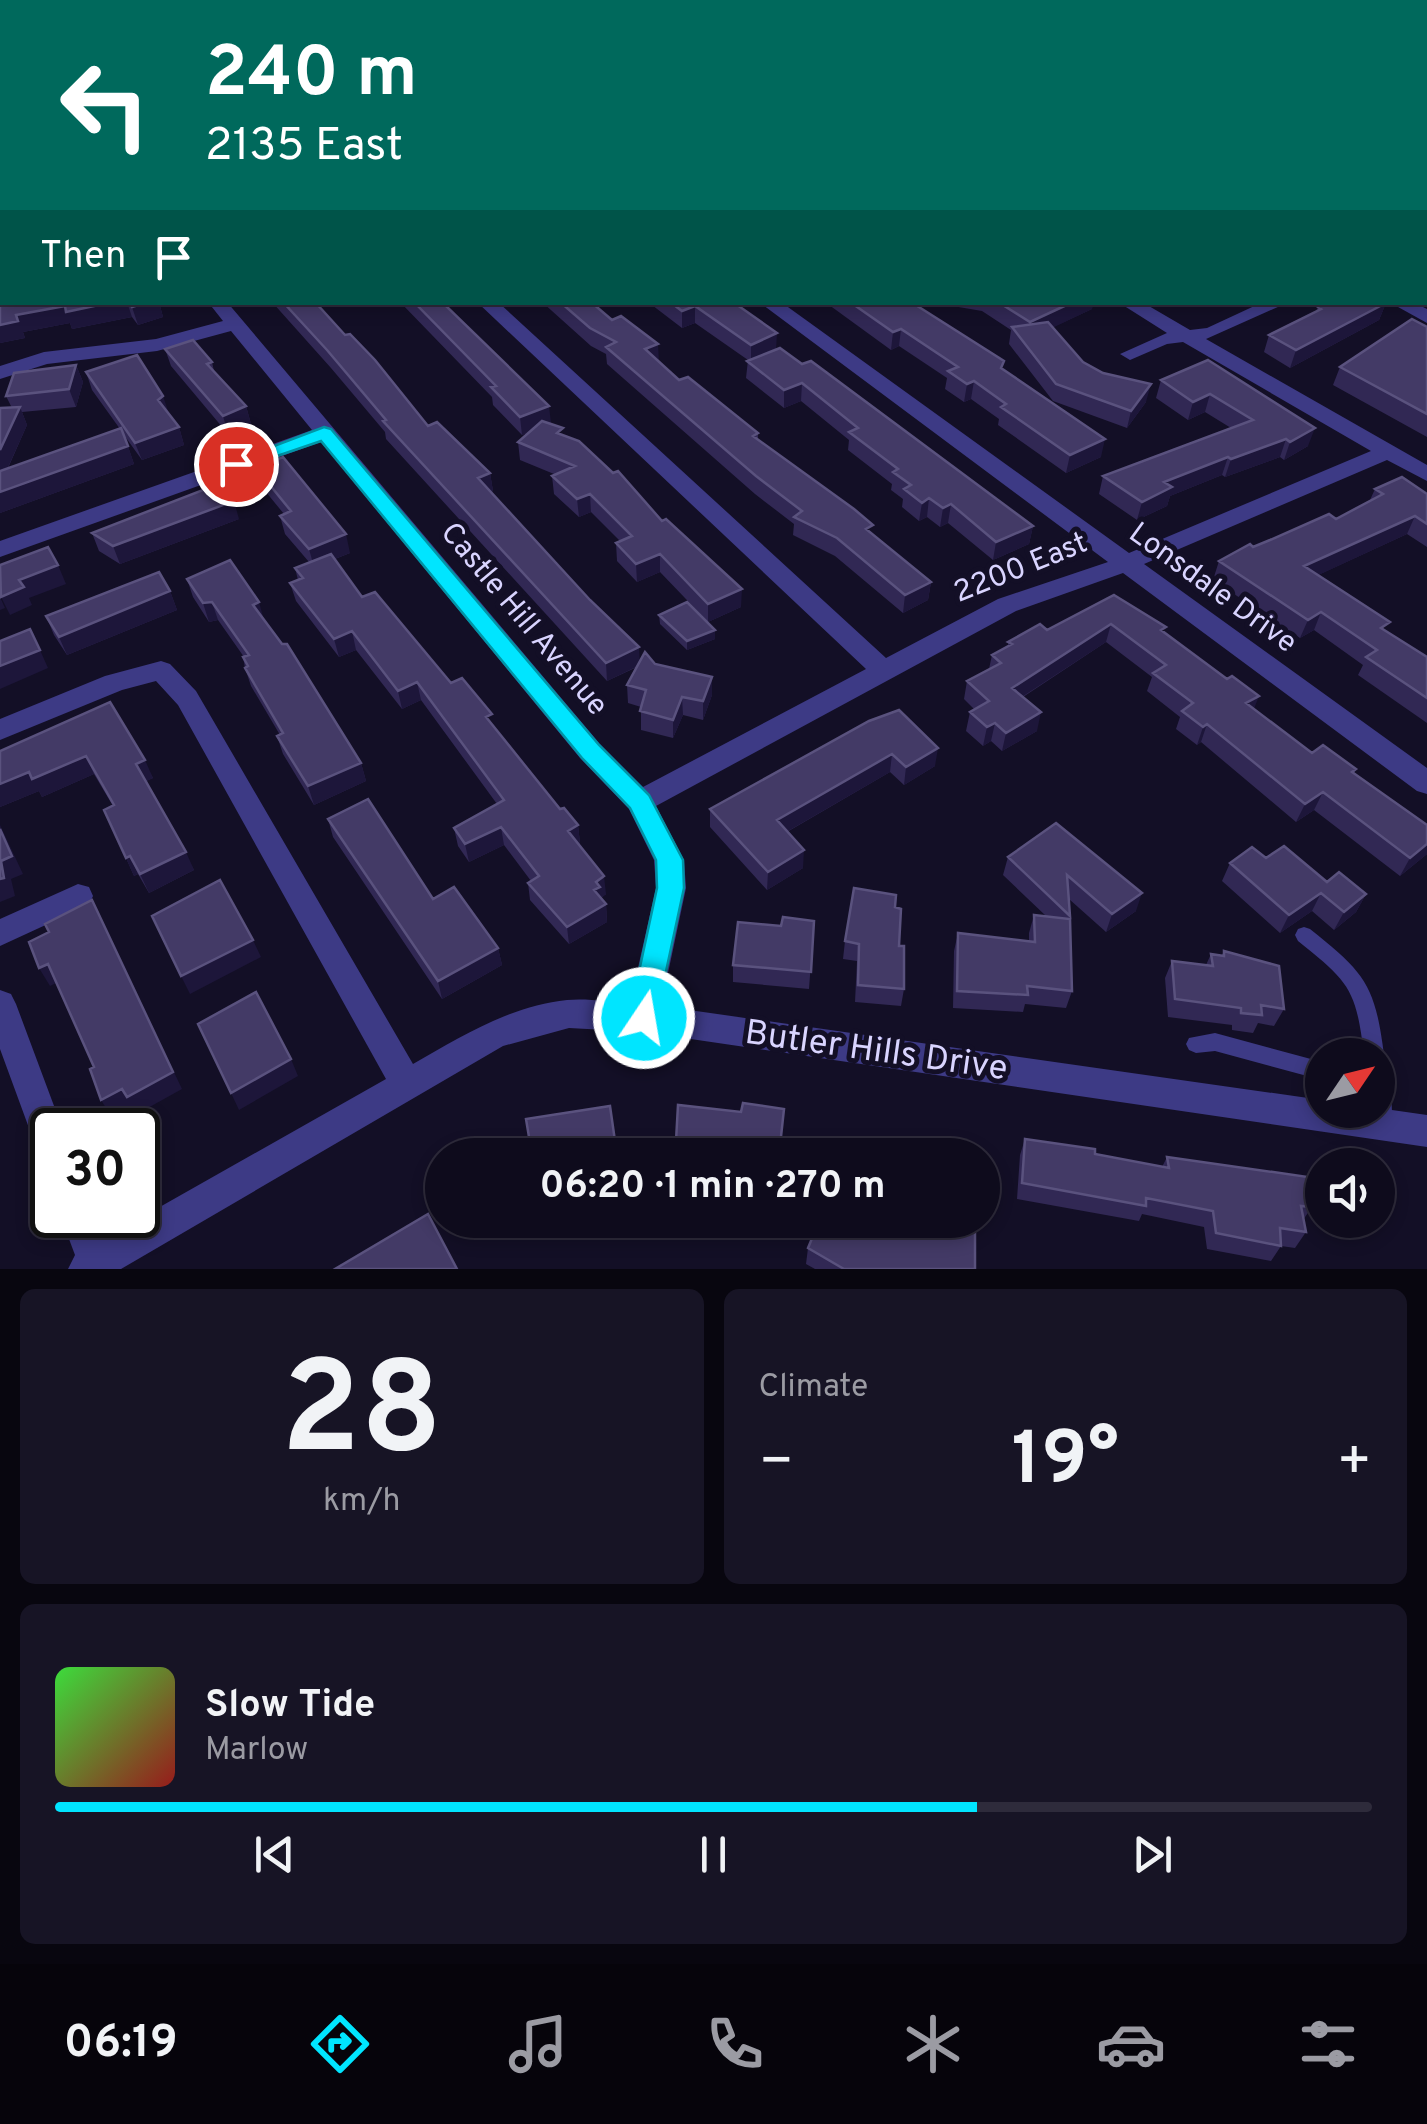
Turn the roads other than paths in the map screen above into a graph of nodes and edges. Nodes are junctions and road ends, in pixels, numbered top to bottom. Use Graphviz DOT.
graph roads {
  1 [pos="219,305"];
  2 [pos="489,305"];
  3 [pos="772,305"];
  4 [pos="1132,305"];
  5 [pos="1273,305"];
  6 [pos="1404,305"];
  7 [pos="1427,317"];
  8 [pos="235,324"];
  9 [pos="1185,336"];
  10 [pos="1130,354"];
  11 [pos="0,373"];
  12 [pos="324,433"];
  13 [pos="1388,452"];
  14 [pos="1427,474"];
  15 [pos="0,549"];
  16 [pos="1124,562"];
  17 [pos="882,670"];
  18 [pos="0,730"];
  19 [pos="1427,783"];
  20 [pos="640,802"];
  21 [pos="78,896"];
  22 [pos="0,932"];
  23 [pos="1304,935"];
  24 [pos="0,1004"];
  25 [pos="644,1018"];
  26 [pos="1372,1038"];
  27 [pos="1196,1044"];
  28 [pos="1305,1066"];
  29 [pos="406,1082"];
  30 [pos="1305,1096"];
  31 [pos="38,1108"];
  32 [pos="1395,1108"];
  33 [pos="1427,1131"];
  34 [pos="84,1238"];
  35 [pos="92,1266"];
  1 -- 8 [label="street, Castle Hill Avenue"];
  2 -- 17 [label="street"];
  3 -- 16 [label="street, Lonsdale Drive"];
  4 -- 9 [label="street"];
  5 -- 9 [label="street"];
  6 -- 7 [label="street"];
  8 -- 11 [label="street"];
  8 -- 12 [label="street, Castle Hill Avenue"];
  9 -- 10 [label="street"];
  9 -- 13 [label="street"];
  12 -- 15 [label="street"];
  12 -- 20 [label="street, Castle Hill Avenue"];
  13 -- 14 [label="street"];
  13 -- 16 [label="street, 2200 East"];
  16 -- 17 [label="street, 2200 East"];
  16 -- 19 [label="street, Lonsdale Drive"];
  17 -- 20 [label="street, 2200 East"];
  18 -- 29 [label="street"];
  20 -- 25 [label="street, Castle Hill Avenue"];
  21 -- 22 [label="street"];
  23 -- 26 [label="lane"];
  24 -- 31 [label="street"];
  25 -- 29 [label="street, Butler Hills Drive"];
  25 -- 30 [label="street, Butler Hills Drive"];
  27 -- 28 [label="lane"];
  29 -- 35 [label="street, Butler Hills Drive"];
  32 -- 33 [label="street, Butler Hills Drive"];
  34 -- 35 [label="street"];
}
